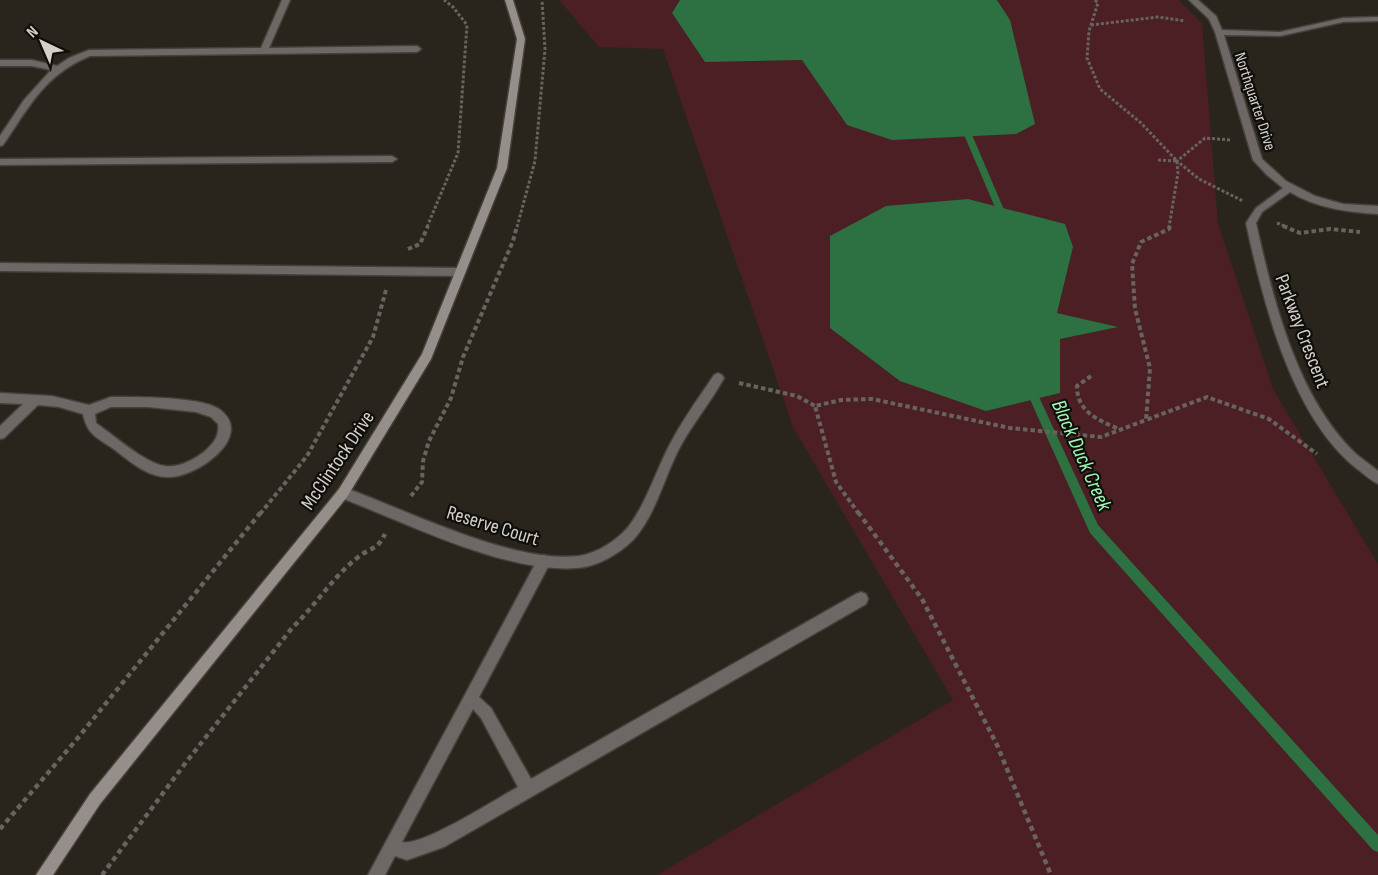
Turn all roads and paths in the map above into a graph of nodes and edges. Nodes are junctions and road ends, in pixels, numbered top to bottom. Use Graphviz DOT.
graph roads {
  1 [pos="286,0"];
  2 [pos="444,0"];
  3 [pos="509,0"];
  4 [pos="1095,0"];
  5 [pos="1193,0"];
  6 [pos="1378,19"];
  7 [pos="1194,22"];
  8 [pos="1091,25"];
  9 [pos="1219,32"];
  10 [pos="417,49"];
  11 [pos="264,50"];
  12 [pos="0,63"];
  13 [pos="56,68"];
  14 [pos="1252,141"];
  15 [pos="0,143"];
  16 [pos="392,159"];
  17 [pos="1158,160"];
  18 [pos="1177,161"];
  19 [pos="0,162"];
  20 [pos="1289,188"];
  21 [pos="1259,210"];
  22 [pos="1378,210"];
  23 [pos="1366,232"];
  24 [pos="0,267"];
  25 [pos="391,272"];
  26 [pos="461,272"];
  27 [pos="1091,376"];
  28 [pos="718,378"];
  29 [pos="0,398"];
  30 [pos="35,400"];
  31 [pos="815,406"];
  32 [pos="88,411"];
  33 [pos="1146,420"];
  34 [pos="1120,430"];
  35 [pos="0,434"];
  36 [pos="1324,460"];
  37 [pos="1378,478"];
  38 [pos="343,493"];
  39 [pos="544,561"];
  40 [pos="861,599"];
  41 [pos="470,700"];
  42 [pos="528,789"];
  43 [pos="0,829"];
  44 [pos="391,847"];
  45 [pos="44,875"];
  46 [pos="376,875"];
  47 [pos="1051,875"];
  1 -- 11 [label="street"];
  2 -- 25 [label="path"];
  3 -- 26 [label="street, McClintock Drive"];
  4 -- 8 [label="path"];
  5 -- 9 [label="street, Northquarter Drive"];
  6 -- 9 [label="street"];
  7 -- 8 [label="path"];
  8 -- 18 [label="path"];
  9 -- 14 [label="street, Northquarter Drive"];
  10 -- 11 [label="street"];
  11 -- 13 [label="street"];
  12 -- 13 [label="street"];
  13 -- 15 [label="street"];
  14 -- 18 [label="path"];
  14 -- 20 [label="street, Northquarter Drive"];
  16 -- 19 [label="street"];
  17 -- 18 [label="path"];
  18 -- 21 [label="path"];
  18 -- 33 [label="path"];
  20 -- 21 [label="street"];
  20 -- 22 [label="street, Northquarter Drive"];
  21 -- 23 [label="path"];
  21 -- 37 [label="street, Parkway Crescent"];
  24 -- 25 [label="street"];
  25 -- 26 [label="street"];
  25 -- 43 [label="path"];
  26 -- 38 [label="street, McClintock Drive"];
  27 -- 34 [label="path"];
  28 -- 31 [label="path"];
  28 -- 39 [label="street, Reserve Court"];
  29 -- 30 [label="street"];
  30 -- 32 [label="street"];
  30 -- 35 [label="street"];
  31 -- 34 [label="path"];
  31 -- 47 [label="path"];
  32 -- 32 [label="street"];
  33 -- 34 [label="path"];
  33 -- 36 [label="path"];
  38 -- 39 [label="street, Reserve Court"];
  38 -- 45 [label="street, McClintock Drive"];
  39 -- 41 [label="street"];
  40 -- 42 [label="street"];
  41 -- 42 [label="street"];
  41 -- 44 [label="street"];
  42 -- 44 [label="street"];
  44 -- 46 [label="street"];
}
